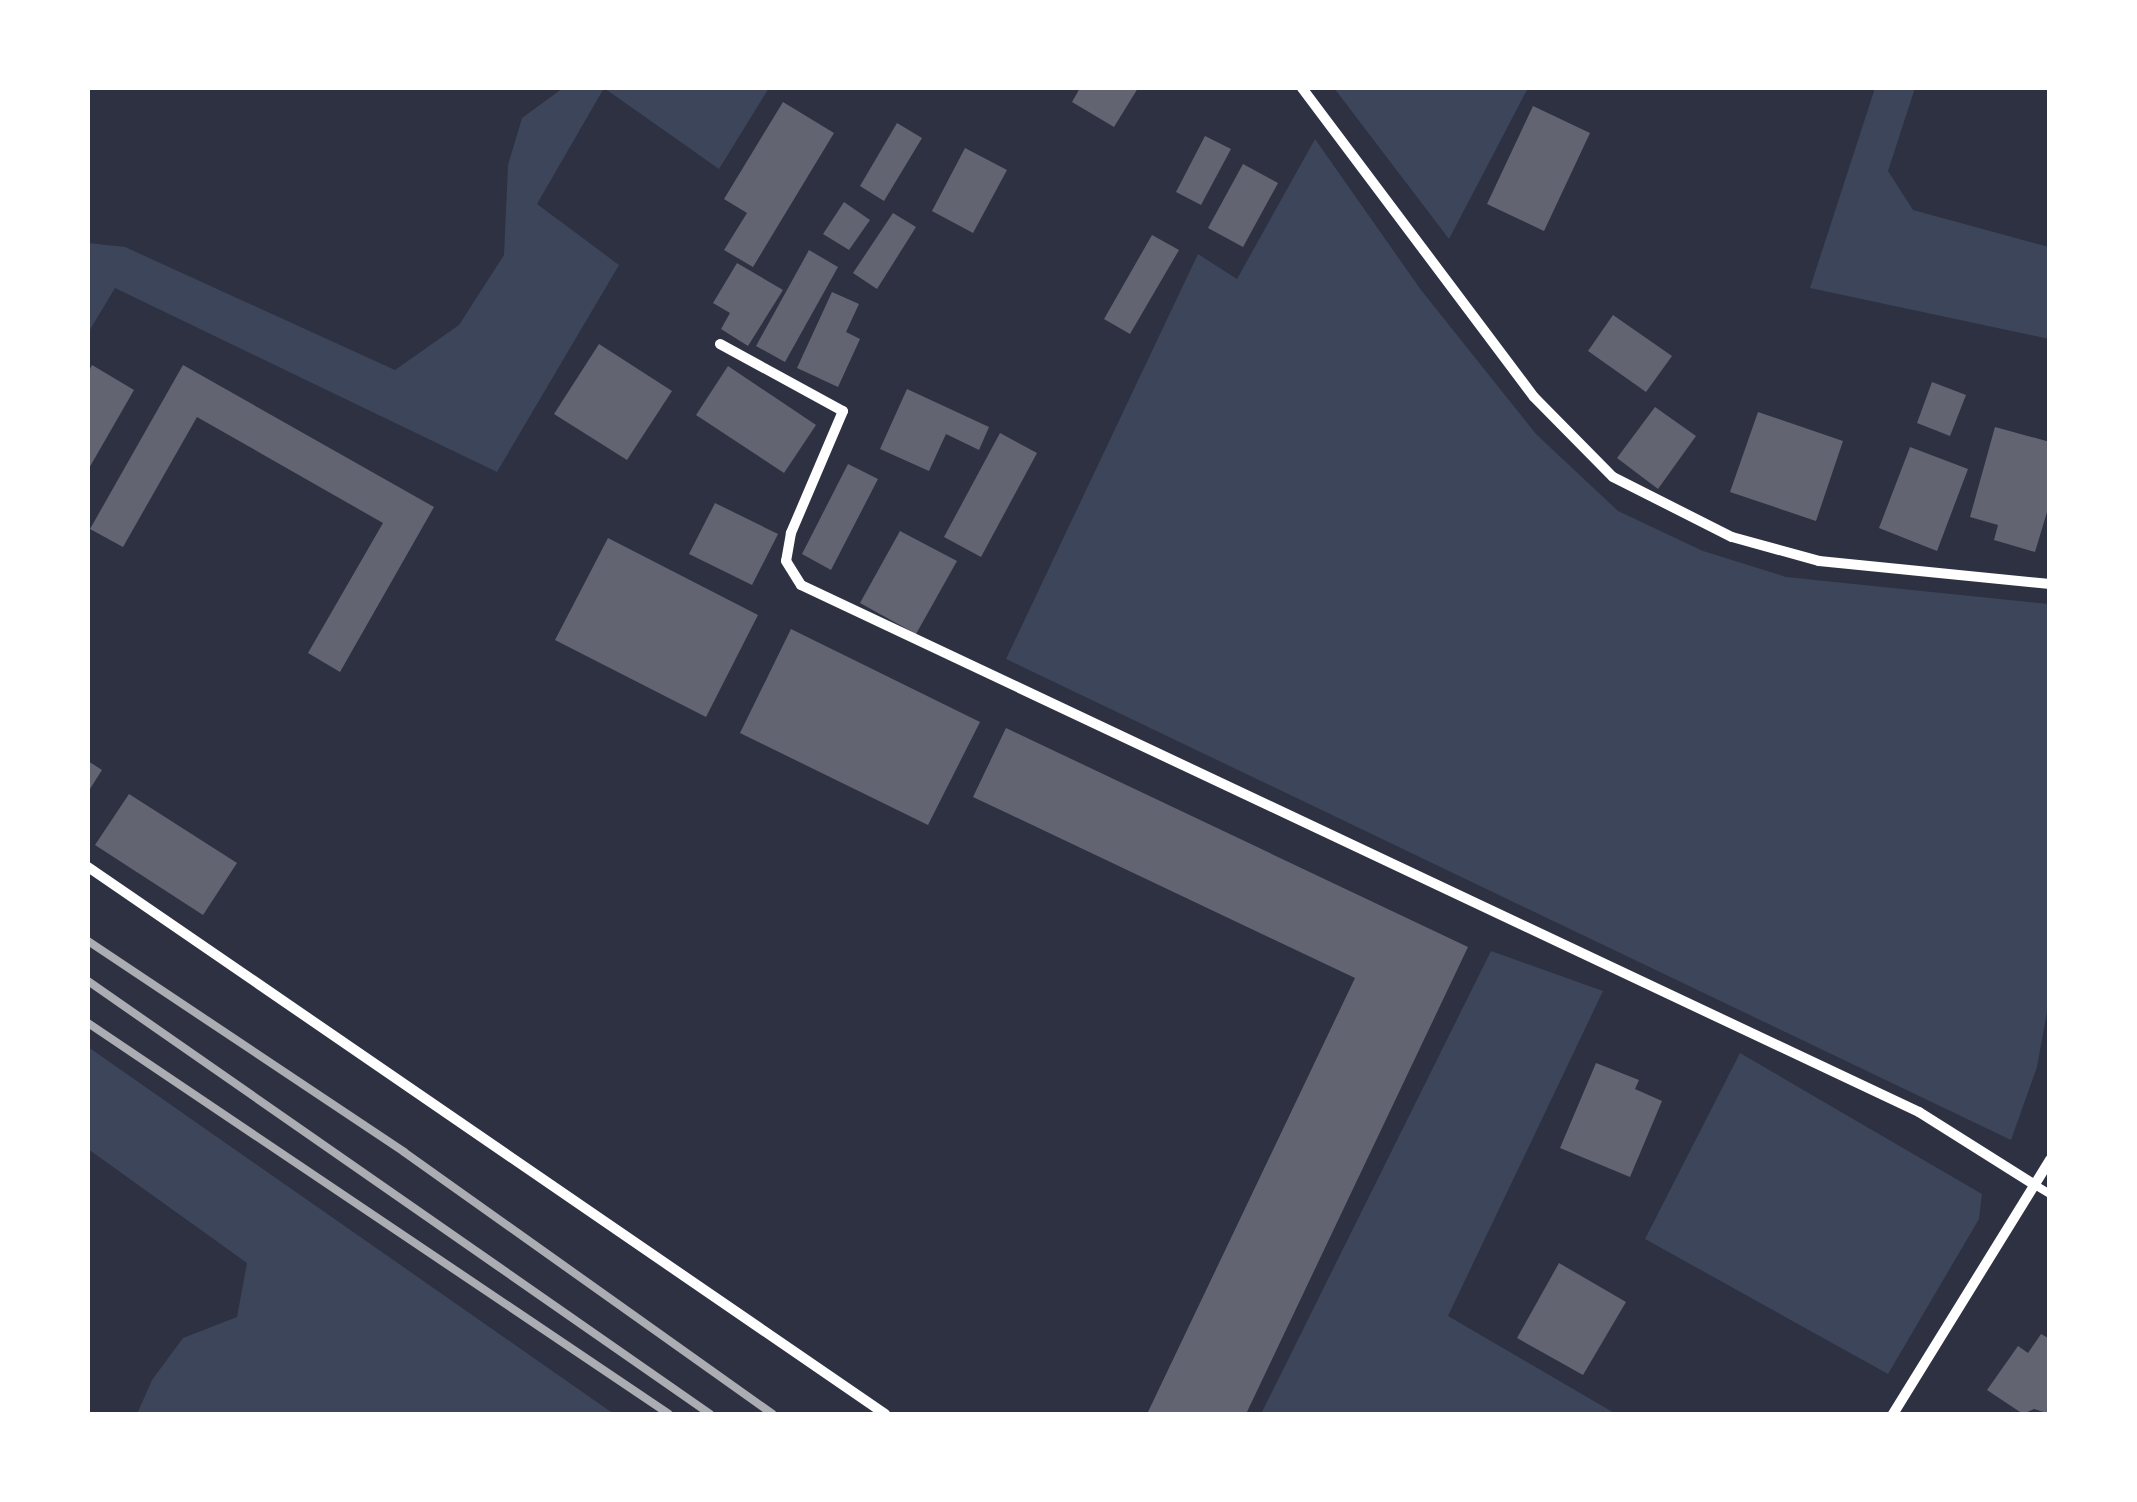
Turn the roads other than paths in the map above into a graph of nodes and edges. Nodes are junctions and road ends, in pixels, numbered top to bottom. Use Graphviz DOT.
graph roads {
  1 [pos="1302,88"];
  2 [pos="720,344"];
  3 [pos="2050,584"];
  4 [pos="88,867"];
  5 [pos="2050,1160"];
  6 [pos="2035,1185"];
  7 [pos="2050,1194"];
  8 [pos="885,1414"];
  9 [pos="1893,1414"];
  1 -- 3 [label="street"];
  2 -- 6 [label="street"];
  4 -- 8 [label="street"];
  5 -- 6 [label="street"];
  6 -- 7 [label="lane"];
  6 -- 9 [label="street"];
}
